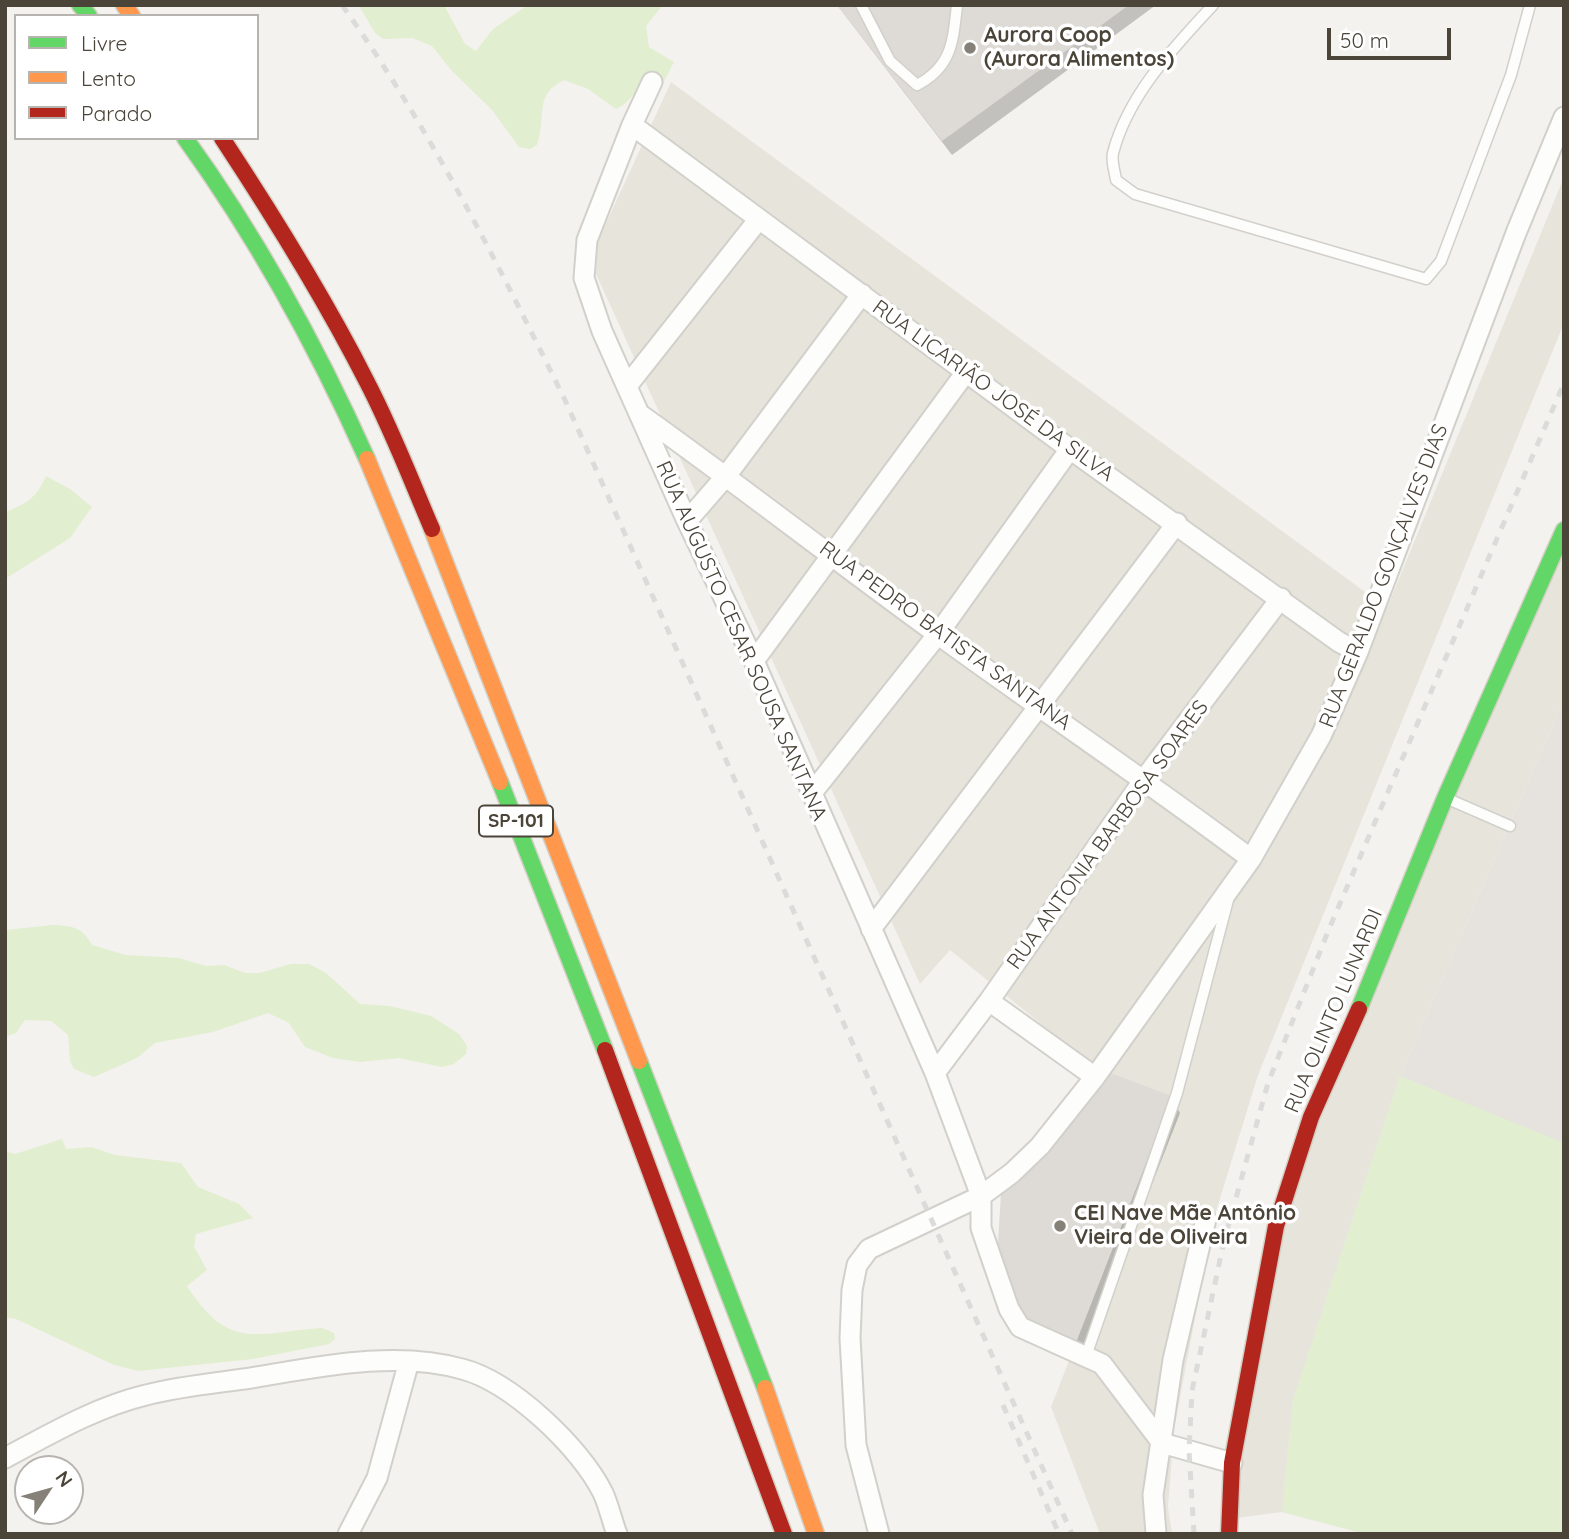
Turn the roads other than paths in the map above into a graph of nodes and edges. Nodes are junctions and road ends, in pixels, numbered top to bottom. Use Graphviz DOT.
graph roads {
  1 [pos="861,5"];
  2 [pos="957,5"];
  3 [pos="1213,5"];
  4 [pos="1530,5"];
  5 [pos="652,82"];
  6 [pos="1564,117"];
  7 [pos="632,125"];
  8 [pos="186,140"];
  9 [pos="223,140"];
  10 [pos="1557,149"];
  11 [pos="759,219"];
  12 [pos="862,293"];
  13 [pos="966,372"];
  14 [pos="628,386"];
  15 [pos="639,413"];
  16 [pos="1070,449"];
  17 [pos="726,476"];
  18 [pos="687,521"];
  19 [pos="1177,523"];
  20 [pos="1564,530"];
  21 [pos="833,554"];
  22 [pos="1281,598"];
  23 [pos="938,635"];
  24 [pos="1358,652"];
  25 [pos="754,661"];
  26 [pos="1040,707"];
  27 [pos="1145,778"];
  28 [pos="811,794"];
  29 [pos="1445,798"];
  30 [pos="1510,826"];
  31 [pos="1251,859"];
  32 [pos="1232,886"];
  33 [pos="871,929"];
  34 [pos="989,1002"];
  35 [pos="934,1073"];
  36 [pos="1095,1077"];
  37 [pos="981,1196"];
  38 [pos="1206,1219"];
  39 [pos="1086,1356"];
  40 [pos="409,1361"];
  41 [pos="745,1424"];
  42 [pos="35,1442"];
  43 [pos="1162,1443"];
  44 [pos="5,1447"];
  45 [pos="5,1458"];
  46 [pos="1232,1463"];
  47 [pos="757,1512"];
  48 [pos="348,1534"];
  49 [pos="617,1534"];
  50 [pos="784,1534"];
  51 [pos="816,1534"];
  52 [pos="879,1534"];
  53 [pos="1156,1534"];
  54 [pos="1229,1534"];
  1 -- 2 [label="lane"];
  3 -- 4 [label="lane"];
  5 -- 7 [label="street, RUA AUGUSTO CESAR SOUSA SANTANA"];
  6 -- 10 [label="street, RUA GERALDO GONÇALVES DIAS"];
  7 -- 11 [label="street, RUA LICARIÃO JOSÉ DA SILVA"];
  7 -- 14 [label="street, RUA AUGUSTO CESAR SOUSA SANTANA"];
  8 -- 41 [label="main road, SP-101"];
  9 -- 51 [label="main road, SP-101"];
  10 -- 24 [label="street, RUA GERALDO GONÇALVES DIAS"];
  11 -- 12 [label="street, RUA LICARIÃO JOSÉ DA SILVA"];
  11 -- 14 [label="street"];
  12 -- 13 [label="street, RUA LICARIÃO JOSÉ DA SILVA"];
  12 -- 17 [label="street"];
  13 -- 16 [label="street, RUA LICARIÃO JOSÉ DA SILVA"];
  13 -- 21 [label="street"];
  14 -- 15 [label="street, RUA AUGUSTO CESAR SOUSA SANTANA"];
  15 -- 17 [label="street, RUA PEDRO BATISTA SANTANA"];
  15 -- 18 [label="street, RUA AUGUSTO CESAR SOUSA SANTANA"];
  16 -- 19 [label="street, RUA LICARIÃO JOSÉ DA SILVA"];
  16 -- 23 [label="street"];
  17 -- 18 [label="street"];
  17 -- 21 [label="street, RUA PEDRO BATISTA SANTANA"];
  18 -- 25 [label="street, RUA AUGUSTO CESAR SOUSA SANTANA"];
  19 -- 22 [label="street, RUA LICARIÃO JOSÉ DA SILVA"];
  19 -- 26 [label="street"];
  20 -- 29 [label="main road, RUA OLINTO LUNARDI"];
  21 -- 23 [label="street, RUA PEDRO BATISTA SANTANA"];
  21 -- 25 [label="street"];
  22 -- 24 [label="street, RUA LICARIÃO JOSÉ DA SILVA"];
  22 -- 27 [label="street, RUA ANTONIA BARBOSA SOARES"];
  23 -- 26 [label="street, RUA PEDRO BATISTA SANTANA"];
  23 -- 28 [label="street"];
  24 -- 31 [label="street, RUA GERALDO GONÇALVES DIAS"];
  25 -- 28 [label="street, RUA AUGUSTO CESAR SOUSA SANTANA"];
  26 -- 27 [label="street, RUA PEDRO BATISTA SANTANA"];
  26 -- 33 [label="street"];
  27 -- 31 [label="street, RUA PEDRO BATISTA SANTANA"];
  27 -- 34 [label="street, RUA ANTONIA BARBOSA SOARES"];
  28 -- 33 [label="street, RUA AUGUSTO CESAR SOUSA SANTANA"];
  29 -- 30 [label="lane"];
  29 -- 46 [label="main road, RUA OLINTO LUNARDI"];
  31 -- 32 [label="street, RUA GERALDO GONÇALVES DIAS"];
  32 -- 36 [label="street, RUA GERALDO GONÇALVES DIAS"];
  32 -- 39 [label="lane"];
  33 -- 35 [label="street, RUA AUGUSTO CESAR SOUSA SANTANA"];
  34 -- 35 [label="street, RUA ANTONIA BARBOSA SOARES"];
  34 -- 36 [label="street"];
  35 -- 37 [label="street, RUA AUGUSTO CESAR SOUSA SANTANA"];
  36 -- 37 [label="street, RUA GERALDO GONÇALVES DIAS"];
  37 -- 39 [label="street, RUA AUGUSTO CESAR SOUSA SANTANA"];
  37 -- 52 [label="street, RUA GERALDO GONÇALVES DIAS"];
  38 -- 43 [label="street"];
  39 -- 43 [label="street, RUA AUGUSTO CESAR SOUSA SANTANA"];
  40 -- 42 [label="street"];
  40 -- 48 [label="street"];
  40 -- 49 [label="street"];
  41 -- 47 [label="main road"];
  41 -- 50 [label="main road, SP-101"];
  42 -- 44 [label="street"];
  42 -- 45 [label="street"];
  43 -- 46 [label="street"];
  43 -- 53 [label="street"];
  46 -- 54 [label="main road, RUA OLINTO LUNARDI"];
}
